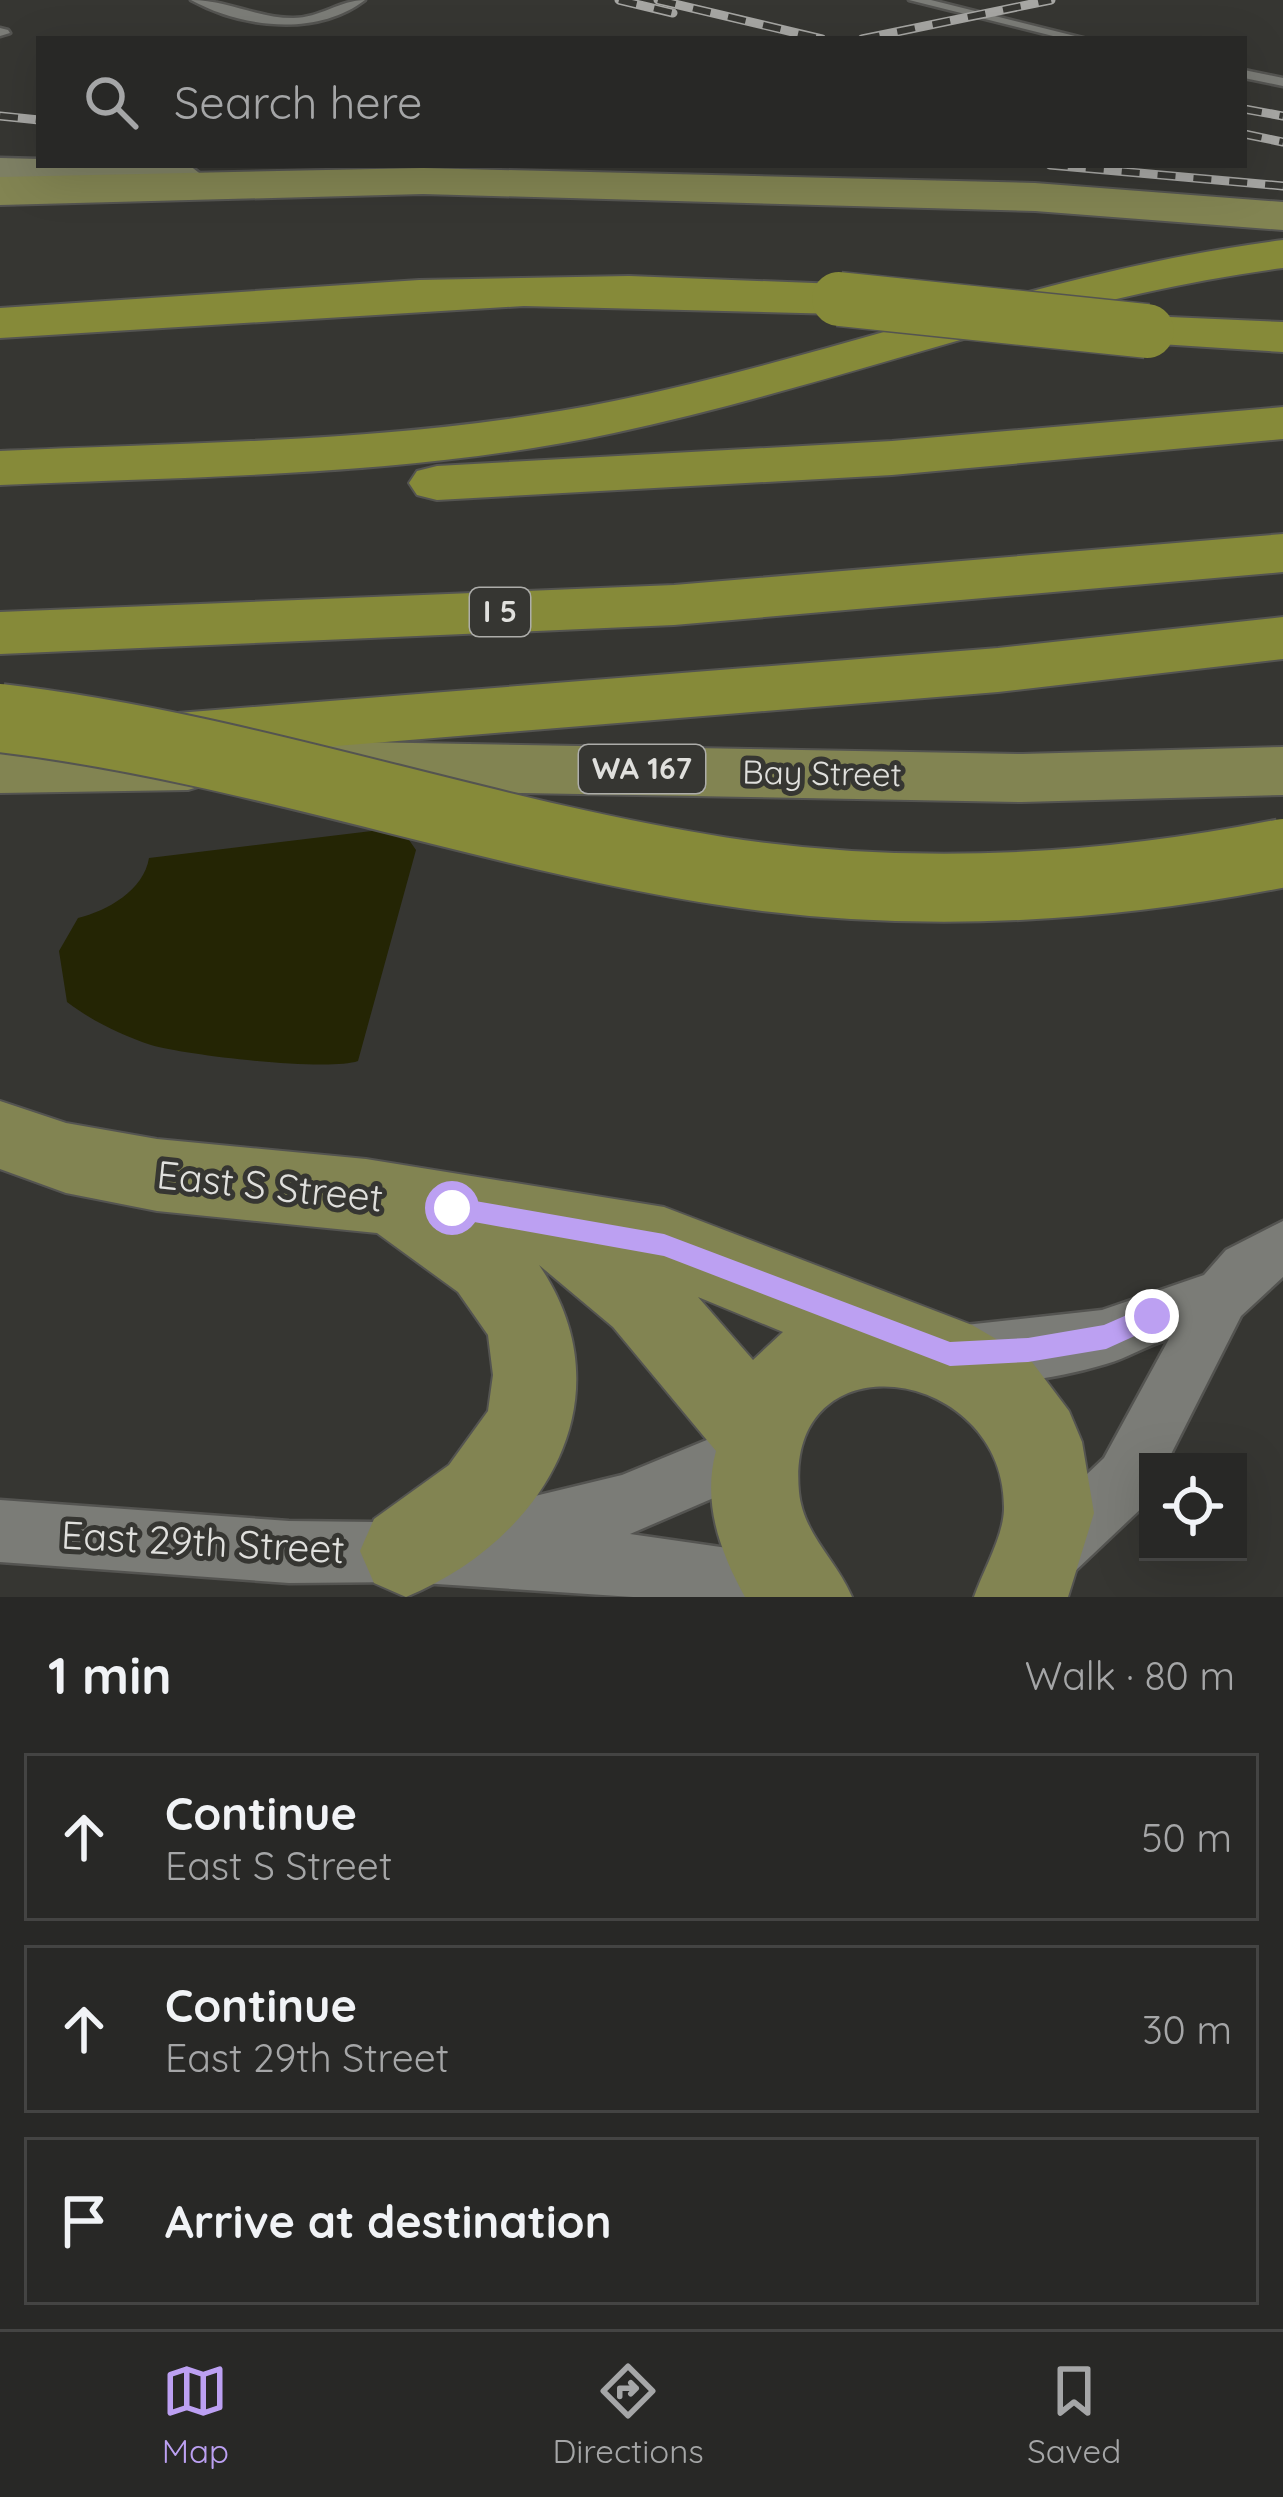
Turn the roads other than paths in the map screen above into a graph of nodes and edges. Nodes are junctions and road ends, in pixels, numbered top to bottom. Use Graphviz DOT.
graph roads {
  1 [pos="197,0"];
  2 [pos="359,0"];
  3 [pos="915,0"];
  4 [pos="1068,36"];
  5 [pos="1247,75"];
  6 [pos="1283,82"];
  7 [pos="0,172"];
  8 [pos="423,181"];
  9 [pos="0,191"];
  10 [pos="1283,216"];
  11 [pos="1283,254"];
  12 [pos="0,323"];
  13 [pos="1283,337"];
  14 [pos="1283,423"];
  15 [pos="0,468"];
  16 [pos="0,507"];
  17 [pos="1271,555"];
  18 [pos="0,633"];
  19 [pos="1283,638"];
  20 [pos="0,718"];
  21 [pos="0,752"];
  22 [pos="0,769"];
  23 [pos="1283,772"];
  24 [pos="1283,853"];
  25 [pos="0,1135"];
  26 [pos="366,1195"];
  27 [pos="544,1224"];
  28 [pos="1283,1247"];
  29 [pos="1221,1298"];
  30 [pos="928,1347"];
  31 [pos="757,1443"];
  32 [pos="0,1531"];
  33 [pos="406,1551"];
  34 [pos="1032,1577"];
  35 [pos="801,1593"];
  1 -- 2 [label="lane"];
  3 -- 4 [label="lane"];
  5 -- 6 [label="lane"];
  7 -- 8 [label="street"];
  8 -- 9 [label="main road"];
  8 -- 10 [label="main road"];
  11 -- 15 [label="highway"];
  12 -- 13 [label="highway, bridge"];
  14 -- 16 [label="highway"];
  17 -- 18 [label="highway, I 5"];
  19 -- 21 [label="highway"];
  20 -- 24 [label="highway, bridge"];
  22 -- 23 [label="main road, Bay Street / WA 167"];
  25 -- 26 [label="main road, East S Street"];
  26 -- 27 [label="main road, East S Street"];
  26 -- 33 [label="main road"];
  27 -- 30 [label="main road, East S Street"];
  27 -- 31 [label="main road, East S Street"];
  28 -- 29 [label="street"];
  29 -- 30 [label="street"];
  29 -- 34 [label="street"];
  30 -- 31 [label="main road"];
  30 -- 34 [label="main road, East S Street"];
  31 -- 33 [label="street, East 29th Street"];
  31 -- 35 [label="main road"];
  32 -- 33 [label="street, East 29th Street"];
  33 -- 35 [label="street, East 29th Street"];
}
